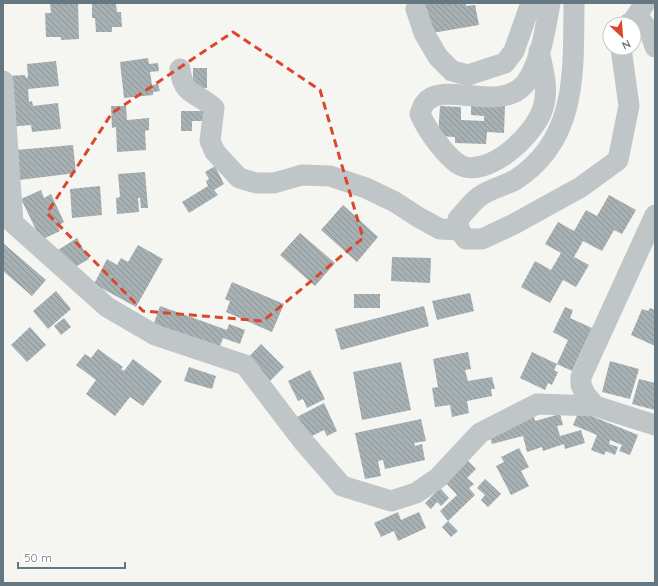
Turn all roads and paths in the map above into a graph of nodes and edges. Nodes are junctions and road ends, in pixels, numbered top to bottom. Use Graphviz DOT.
graph roads {
  1 [pos="531,3"];
  2 [pos="550,3"];
  3 [pos="574,3"];
  4 [pos="645,3"];
  5 [pos="416,9"];
  6 [pos="635,16"];
  7 [pos="642,22"];
  8 [pos="655,47"];
  9 [pos="539,51"];
  10 [pos="622,56"];
  11 [pos="180,69"];
  12 [pos="3,81"];
  13 [pos="655,215"];
  14 [pos="8,219"];
  15 [pos="459,230"];
  16 [pos="595,406"];
  17 [pos="655,425"];
  1 -- 5 [label="street"];
  2 -- 9 [label="street"];
  3 -- 15 [label="street"];
  4 -- 6 [label="street"];
  7 -- 8 [label="street"];
  9 -- 9 [label="street"];
  10 -- 15 [label="street"];
  11 -- 15 [label="street"];
  12 -- 14 [label="street"];
  13 -- 16 [label="street"];
  14 -- 16 [label="street"];
  16 -- 17 [label="street"];
}
